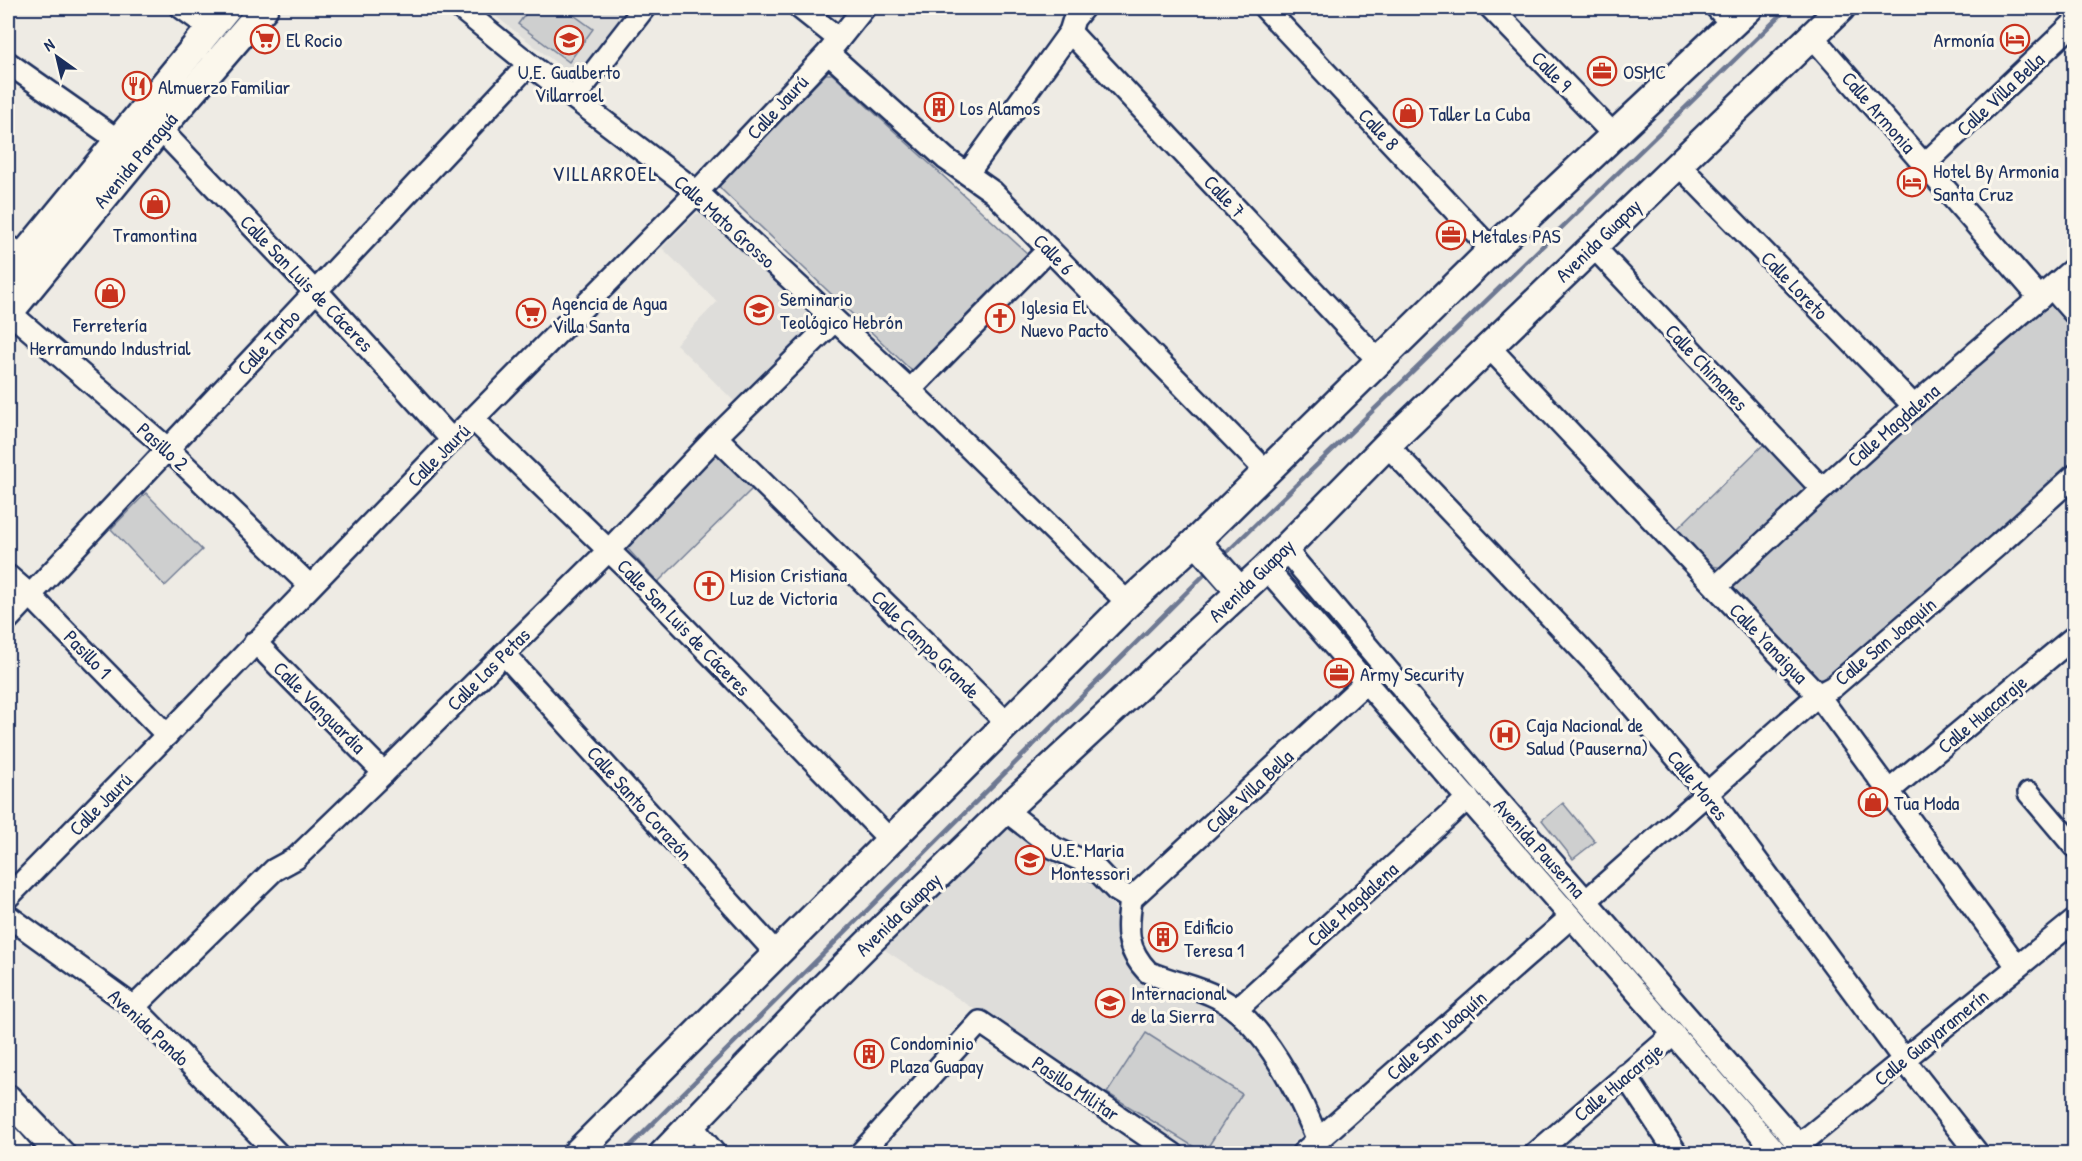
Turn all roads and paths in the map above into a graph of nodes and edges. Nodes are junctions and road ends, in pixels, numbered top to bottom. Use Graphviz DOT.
graph roads {
  1 [pos="182,8"];
  2 [pos="264,8"];
  3 [pos="460,8"];
  4 [pos="644,8"];
  5 [pos="800,8"];
  6 [pos="864,8"];
  7 [pos="1083,8"];
  8 [pos="1265,8"];
  9 [pos="1491,8"];
  10 [pos="1841,8"];
  11 [pos="1733,13"];
  12 [pos="219,18"];
  13 [pos="2074,23"];
  14 [pos="1070,32"];
  15 [pos="1812,36"];
  16 [pos="834,46"];
  17 [pos="8,63"];
  18 [pos="529,64"];
  19 [pos="574,98"];
  20 [pos="160,129"];
  21 [pos="1614,135"];
  22 [pos="119,141"];
  23 [pos="1677,163"];
  24 [pos="1925,164"];
  25 [pos="968,173"];
  26 [pos="697,192"];
  27 [pos="1593,246"];
  28 [pos="1049,249"];
  29 [pos="1492,250"];
  30 [pos="13,259"];
  31 [pos="2074,268"];
  32 [pos="315,292"];
  33 [pos="2046,293"];
  34 [pos="8,313"];
  35 [pos="2074,313"];
  36 [pos="834,321"];
  37 [pos="1488,346"];
  38 [pos="1379,361"];
  39 [pos="910,390"];
  40 [pos="1914,406"];
  41 [pos="473,419"];
  42 [pos="716,437"];
  43 [pos="452,440"];
  44 [pos="1387,445"];
  45 [pos="168,449"];
  46 [pos="1265,471"];
  47 [pos="2074,476"];
  48 [pos="1822,489"];
  49 [pos="609,550"];
  50 [pos="1207,554"];
  51 [pos="1275,558"];
  52 [pos="8,576"];
  53 [pos="310,586"];
  54 [pos="1716,587"];
  55 [pos="1240,591"];
  56 [pos="30,595"];
  57 [pos="1128,603"];
  58 [pos="8,619"];
  59 [pos="2074,637"];
  60 [pos="255,642"];
  61 [pos="504,654"];
  62 [pos="1366,682"];
  63 [pos="1818,695"];
  64 [pos="1008,724"];
  65 [pos="1434,725"];
  66 [pos="167,735"];
  67 [pos="1417,740"];
  68 [pos="384,772"];
  69 [pos="1890,790"];
  70 [pos="1706,792"];
  71 [pos="2029,793"];
  72 [pos="1467,798"];
  73 [pos="1005,810"];
  74 [pos="890,840"];
  75 [pos="2074,846"];
  76 [pos="8,897"];
  77 [pos="1131,899"];
  78 [pos="1587,900"];
  79 [pos="8,916"];
  80 [pos="1571,917"];
  81 [pos="2074,921"];
  82 [pos="1620,939"];
  83 [pos="776,953"];
  84 [pos="1603,953"];
  85 [pos="2017,966"];
  86 [pos="134,1007"];
  87 [pos="1236,1010"];
  88 [pos="1674,1034"];
  89 [pos="1904,1060"];
  90 [pos="1624,1075"];
  91 [pos="8,1099"];
  92 [pos="691,1125"];
  93 [pos="1317,1138"];
  94 [pos="8,1140"];
  95 [pos="1794,1149"];
  96 [pos="20,1154"];
  97 [pos="62,1154"];
  98 [pos="278,1154"];
  99 [pos="576,1154"];
  100 [pos="663,1154"];
  101 [pos="715,1154"];
  102 [pos="860,1154"];
  103 [pos="1173,1154"];
  104 [pos="1302,1154"];
  105 [pos="1535,1154"];
  106 [pos="1677,1154"];
  107 [pos="1778,1154"];
  108 [pos="1978,1154"];
  1 -- 12 [label="street"];
  2 -- 20 [label="main road, Avenida Paraguá"];
  3 -- 18 [label="street, Calle Mato Grosso"];
  4 -- 19 [label="street"];
  5 -- 16 [label="street, Calle 6"];
  6 -- 16 [label="street, Calle Jaurú"];
  7 -- 14 [label="street"];
  8 -- 29 [label="street, Calle 8"];
  9 -- 21 [label="street, Calle 9"];
  10 -- 15 [label="main road, Avenida Guapay"];
  11 -- 21 [label="main road"];
  12 -- 22 [label="main road, Avenida Paraguá"];
  13 -- 24 [label="street, Calle Villa Bella"];
  14 -- 25 [label="street"];
  14 -- 38 [label="street, Calle 7"];
  15 -- 23 [label="main road, Avenida Guapay"];
  15 -- 24 [label="street, Calle Armonia"];
  16 -- 25 [label="street, Calle 6"];
  16 -- 26 [label="street, Calle Jaurú"];
  17 -- 22 [label="street"];
  18 -- 19 [label="street, Calle Mato Grosso"];
  18 -- 32 [label="street, Calle Tarbo"];
  19 -- 26 [label="street, Calle Mato Grosso"];
  20 -- 32 [label="street, Calle San Luis de Cáceres"];
  20 -- 34 [label="main road, Avenida Paraguá"];
  21 -- 29 [label="main road"];
  22 -- 30 [label="main road, Avenida Paraguá"];
  23 -- 27 [label="main road, Avenida Guapay"];
  23 -- 40 [label="street, Calle Loreto"];
  24 -- 33 [label="street, Calle Armonia"];
  25 -- 28 [label="street, Calle 6"];
  26 -- 36 [label="street, Calle Mato Grosso"];
  26 -- 41 [label="street, Calle Jaurú"];
  27 -- 37 [label="main road, Avenida Guapay"];
  27 -- 48 [label="street, Calle Chimanes"];
  28 -- 39 [label="street"];
  28 -- 46 [label="street, Calle 6"];
  29 -- 38 [label="main road"];
  31 -- 33 [label="street, Calle Magdalena"];
  32 -- 43 [label="street, Calle San Luis de Cáceres"];
  32 -- 45 [label="street, Calle Tarbo"];
  33 -- 35 [label="street, Calle Armonia"];
  33 -- 40 [label="street, Calle Magdalena"];
  34 -- 45 [label="street, Pasillo 2"];
  36 -- 39 [label="street, Calle Mato Grosso"];
  36 -- 42 [label="street, Calle Las Petas"];
  37 -- 44 [label="main road, Avenida Guapay"];
  37 -- 54 [label="street, Calle Yanaigua"];
  38 -- 46 [label="main road"];
  39 -- 57 [label="street, Calle Mato Grosso"];
  40 -- 48 [label="street, Calle Magdalena"];
  41 -- 43 [label="street, Calle Jaurú"];
  41 -- 49 [label="street, Calle San Luis de Cáceres"];
  42 -- 49 [label="street, Calle Las Petas"];
  42 -- 64 [label="street, Calle Campo Grande"];
  43 -- 53 [label="street, Calle Jaurú"];
  44 -- 51 [label="main road, Avenida Guapay"];
  44 -- 70 [label="street, Calle Mores"];
  45 -- 53 [label="street, Pasillo 2"];
  45 -- 56 [label="street, Calle Tarbo"];
  46 -- 50 [label="main road"];
  47 -- 63 [label="street, Calle San Joaquín"];
  48 -- 54 [label="street, Calle Magdalena"];
  49 -- 61 [label="street, Calle Las Petas"];
  49 -- 74 [label="street, Calle San Luis de Cáceres"];
  50 -- 55 [label="main road"];
  50 -- 57 [label="main road"];
  51 -- 55 [label="main road, Avenida Guapay"];
  51 -- 62 [label="street, Avenida Pauserna"];
  51 -- 65 [label="street, Avenida Pauserna"];
  52 -- 56 [label="street, Pasillo 1"];
  53 -- 60 [label="street, Calle Jaurú"];
  54 -- 63 [label="street, Calle Yanaigua"];
  55 -- 73 [label="main road, Avenida Guapay"];
  56 -- 58 [label="street, Calle Tarbo"];
  56 -- 66 [label="street, Pasillo 1"];
  57 -- 64 [label="main road"];
  59 -- 69 [label="street, Calle Huacaraje"];
  60 -- 66 [label="street, Calle Jaurú"];
  60 -- 68 [label="street, Calle Vanguardia"];
  61 -- 68 [label="street, Calle Las Petas"];
  61 -- 83 [label="street, Calle Santo Corazón"];
  62 -- 67 [label="street, Avenida Pauserna"];
  62 -- 77 [label="street, Calle Villa Bella"];
  63 -- 69 [label="street, Calle Yanaigua"];
  63 -- 70 [label="street, Calle San Joaquín"];
  64 -- 74 [label="main road"];
  65 -- 67 [label="street"];
  65 -- 78 [label="street, Avenida Pauserna"];
  66 -- 76 [label="street, Calle Jaurú"];
  67 -- 72 [label="street, Avenida Pauserna"];
  68 -- 86 [label="street, Calle Las Petas"];
  69 -- 85 [label="street, Calle Yanaigua"];
  70 -- 78 [label="street, Calle San Joaquín"];
  70 -- 89 [label="street, Calle Mores"];
  71 -- 75 [label="street"];
  72 -- 80 [label="street, Avenida Pauserna"];
  72 -- 87 [label="street, Calle Magdalena"];
  73 -- 77 [label="street"];
  73 -- 92 [label="main road, Avenida Guapay"];
  74 -- 83 [label="main road"];
  77 -- 87 [label="street"];
  78 -- 82 [label="street, Avenida Pauserna"];
  79 -- 86 [label="street, Avenida Pando"];
  80 -- 84 [label="street, Avenida Pauserna"];
  80 -- 93 [label="street, Calle San Joaquín"];
  81 -- 85 [label="street, Calle Guayaramerín"];
  82 -- 84 [label="street"];
  82 -- 95 [label="street, Avenida Pauserna"];
  83 -- 99 [label="main road"];
  84 -- 88 [label="street, Avenida Pauserna"];
  85 -- 89 [label="street, Calle Guayaramerín"];
  86 -- 98 [label="street, Avenida Pando"];
  87 -- 93 [label="street"];
  88 -- 90 [label="street, Calle Huacaraje"];
  88 -- 107 [label="street, Avenida Pauserna"];
  89 -- 95 [label="street, Calle Guayaramerín"];
  89 -- 108 [label="street, Calle Mores"];
  90 -- 105 [label="street, Calle Huacaraje"];
  90 -- 106 [label="street"];
  91 -- 97 [label="main road"];
  92 -- 100 [label="main road, Avenida Guapay"];
  92 -- 101 [label="street"];
  93 -- 104 [label="street, Calle San Joaquín"];
  94 -- 96 [label="main road"];
  102 -- 103 [label="street, Pasillo Militar"];
}
